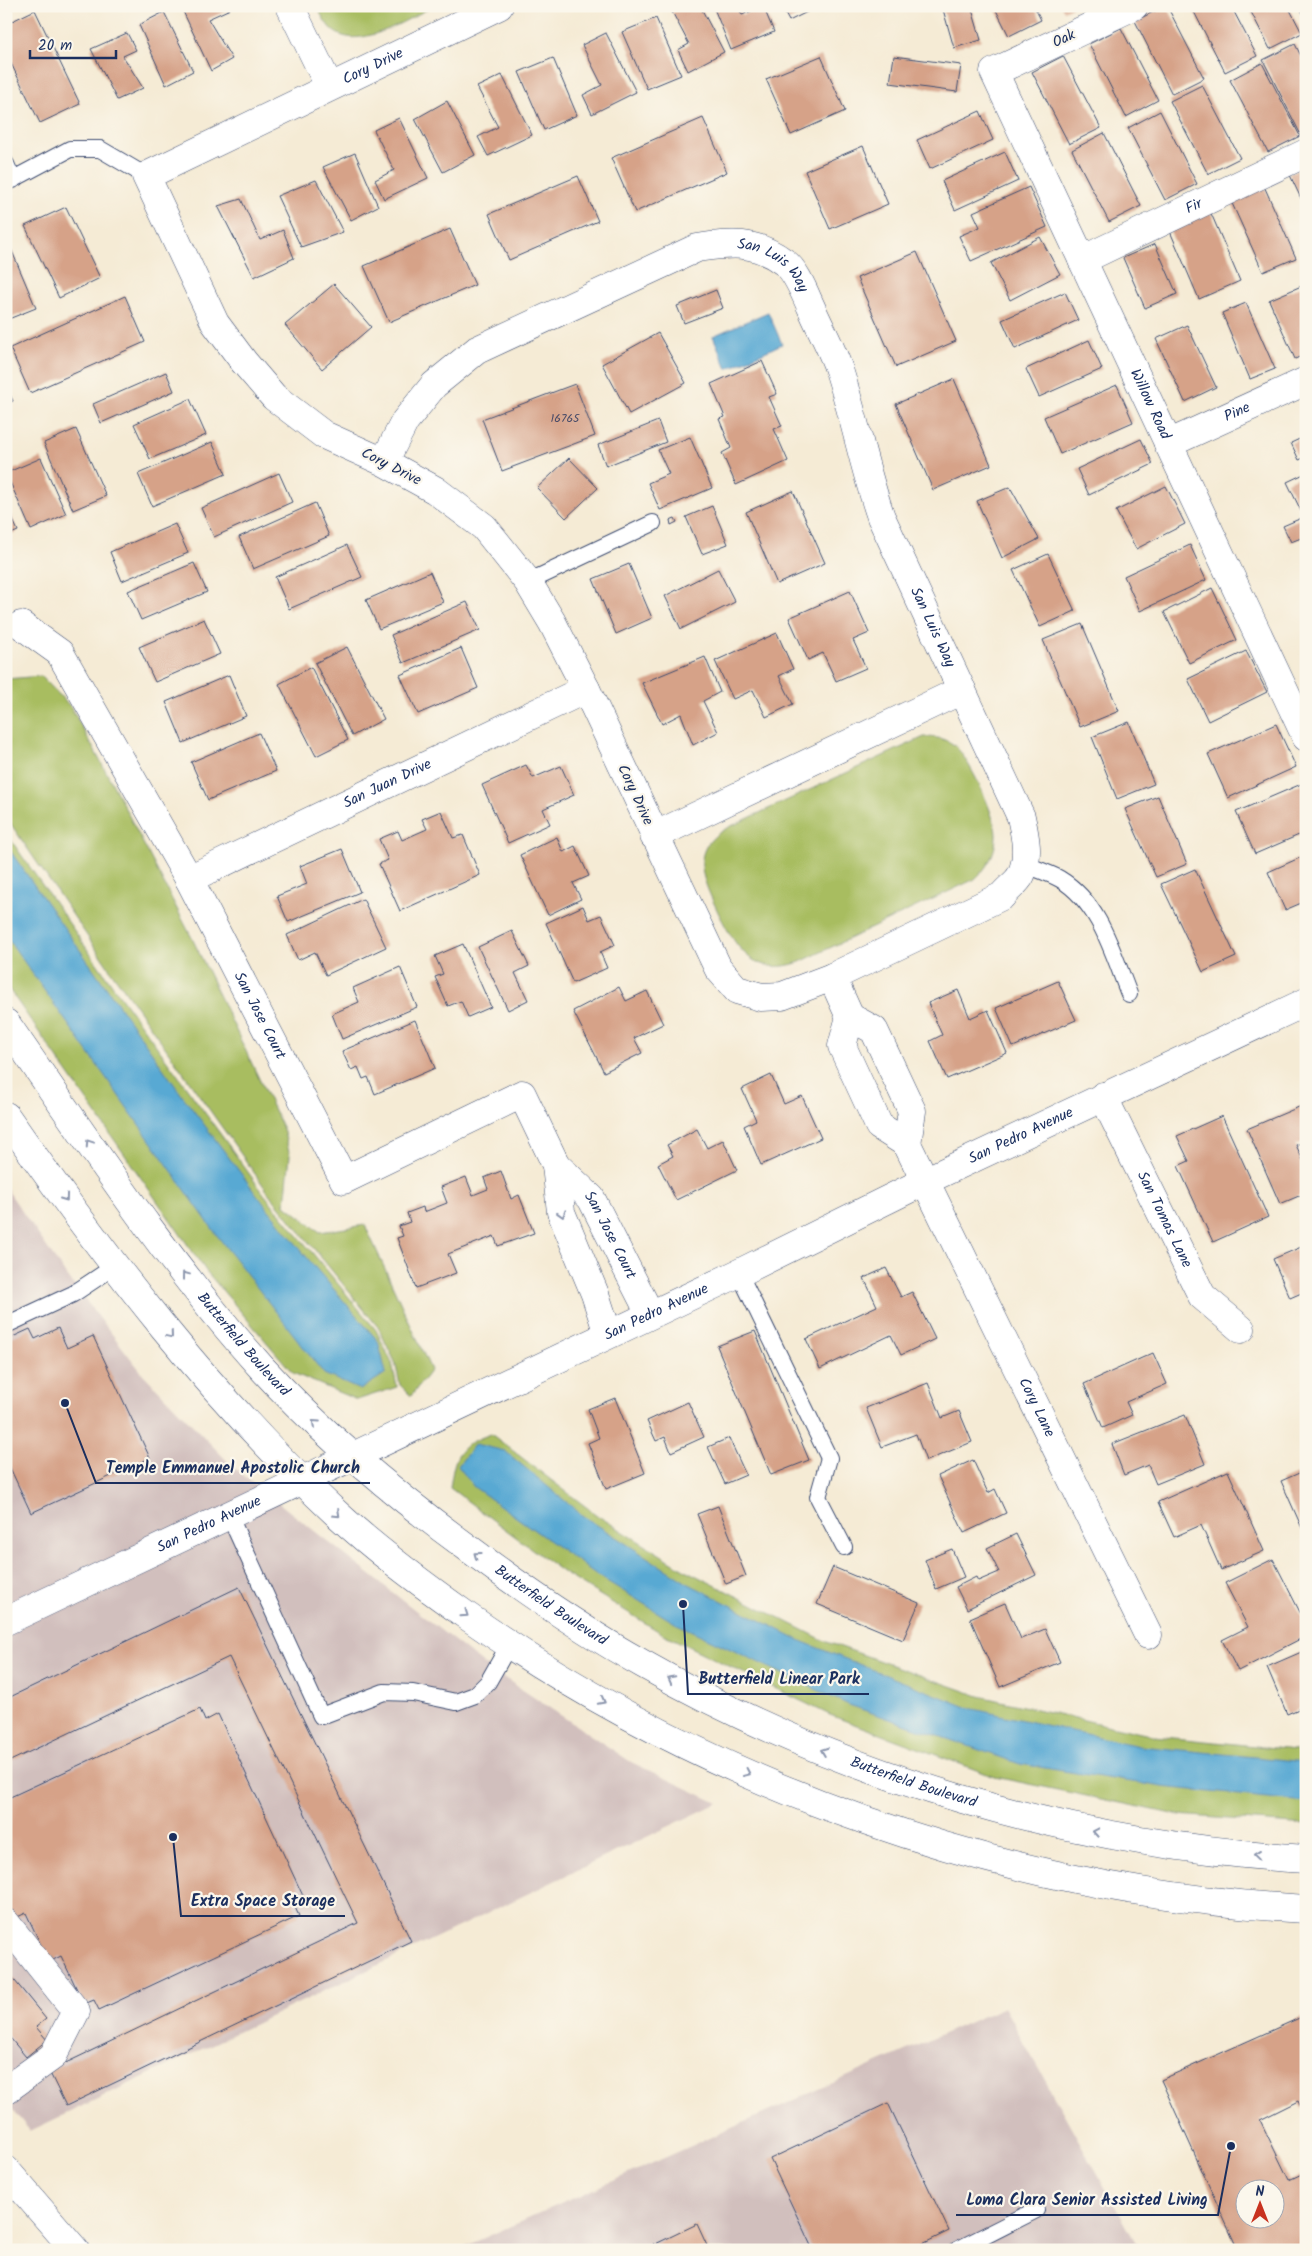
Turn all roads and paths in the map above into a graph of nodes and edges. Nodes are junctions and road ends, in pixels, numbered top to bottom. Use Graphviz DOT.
graph roads {
  1 [pos="290,6"];
  2 [pos="499,6"];
  3 [pos="1134,6"];
  4 [pos="994,72"];
  5 [pos="330,86"];
  6 [pos="1306,153"];
  7 [pos="6,164"];
  8 [pos="146,176"];
  9 [pos="10,181"];
  10 [pos="1082,260"];
  11 [pos="1306,381"];
  12 [pos="1168,444"];
  13 [pos="384,462"];
  14 [pos="653,523"];
  15 [pos="528,582"];
  16 [pos="21,625"];
  17 [pos="586,689"];
  18 [pos="962,690"];
  19 [pos="1304,728"];
  20 [pos="654,836"];
  21 [pos="1024,864"];
  22 [pos="189,879"];
  23 [pos="832,977"];
  24 [pos="1129,994"];
  25 [pos="1306,1002"];
  26 [pos="850,1017"];
  27 [pos="6,1022"];
  28 [pos="1103,1096"];
  29 [pos="6,1116"];
  30 [pos="907,1144"];
  31 [pos="556,1166"];
  32 [pos="925,1181"];
  33 [pos="115,1266"];
  34 [pos="739,1273"];
  35 [pos="650,1314"];
  36 [pos="6,1325"];
  37 [pos="1241,1329"];
  38 [pos="608,1334"];
  39 [pos="352,1455"];
  40 [pos="302,1480"];
  41 [pos="229,1515"];
  42 [pos="844,1547"];
  43 [pos="6,1621"];
  44 [pos="1148,1635"];
  45 [pos="509,1645"];
  46 [pos="1306,1859"];
  47 [pos="1306,1909"];
  48 [pos="6,1923"];
  49 [pos="6,2090"];
  50 [pos="6,2170"];
  51 [pos="1036,2210"];
  52 [pos="75,2250"];
  53 [pos="956,2250"];
  1 -- 5 [label="street"];
  2 -- 5 [label="street, Cory Drive"];
  3 -- 4 [label="street, Oak"];
  4 -- 10 [label="street, Willow Road"];
  5 -- 8 [label="street, Cory Drive"];
  6 -- 10 [label="street, Fir"];
  7 -- 9 [label="lane"];
  8 -- 9 [label="lane"];
  8 -- 13 [label="street, Cory Drive"];
  10 -- 12 [label="street, Willow Road"];
  11 -- 12 [label="street, Pine"];
  12 -- 19 [label="street, Willow Road"];
  13 -- 15 [label="street, Cory Drive"];
  13 -- 18 [label="street, San Luis Way"];
  14 -- 15 [label="lane"];
  15 -- 17 [label="street, Cory Drive"];
  16 -- 22 [label="street, San Jose Court"];
  17 -- 20 [label="street, Cory Drive"];
  17 -- 22 [label="street, San Juan Drive"];
  18 -- 20 [label="street"];
  18 -- 21 [label="street, San Luis Way"];
  20 -- 23 [label="street, Cory Drive"];
  21 -- 23 [label="street, San Luis Way"];
  21 -- 24 [label="lane"];
  22 -- 31 [label="street, San Jose Court"];
  23 -- 26 [label="street"];
  25 -- 28 [label="street, San Pedro Avenue"];
  26 -- 30 [label="street"];
  26 -- 30 [label="street"];
  39 -- 27 [label="street, Butterfield Boulevard, one-way"];
  28 -- 32 [label="street, San Pedro Avenue"];
  28 -- 37 [label="street, San Tomas Lane"];
  29 -- 33 [label="street, one-way"];
  30 -- 32 [label="street"];
  31 -- 35 [label="street, San Jose Court"];
  31 -- 38 [label="street, San Jose Court, one-way"];
  32 -- 34 [label="street, San Pedro Avenue"];
  32 -- 44 [label="street, Cory Lane"];
  33 -- 36 [label="lane"];
  33 -- 40 [label="street, one-way"];
  34 -- 35 [label="street, San Pedro Avenue"];
  34 -- 42 [label="lane"];
  35 -- 38 [label="street, San Pedro Avenue"];
  38 -- 39 [label="street, San Pedro Avenue"];
  39 -- 40 [label="street, San Pedro Avenue"];
  46 -- 39 [label="street, Butterfield Boulevard, one-way"];
  40 -- 41 [label="street, San Pedro Avenue"];
  40 -- 45 [label="street, one-way"];
  41 -- 43 [label="street, San Pedro Avenue"];
  41 -- 45 [label="lane"];
  45 -- 47 [label="street, one-way"];
  48 -- 49 [label="street"];
  50 -- 52 [label="street"];
  51 -- 53 [label="lane"];
}
